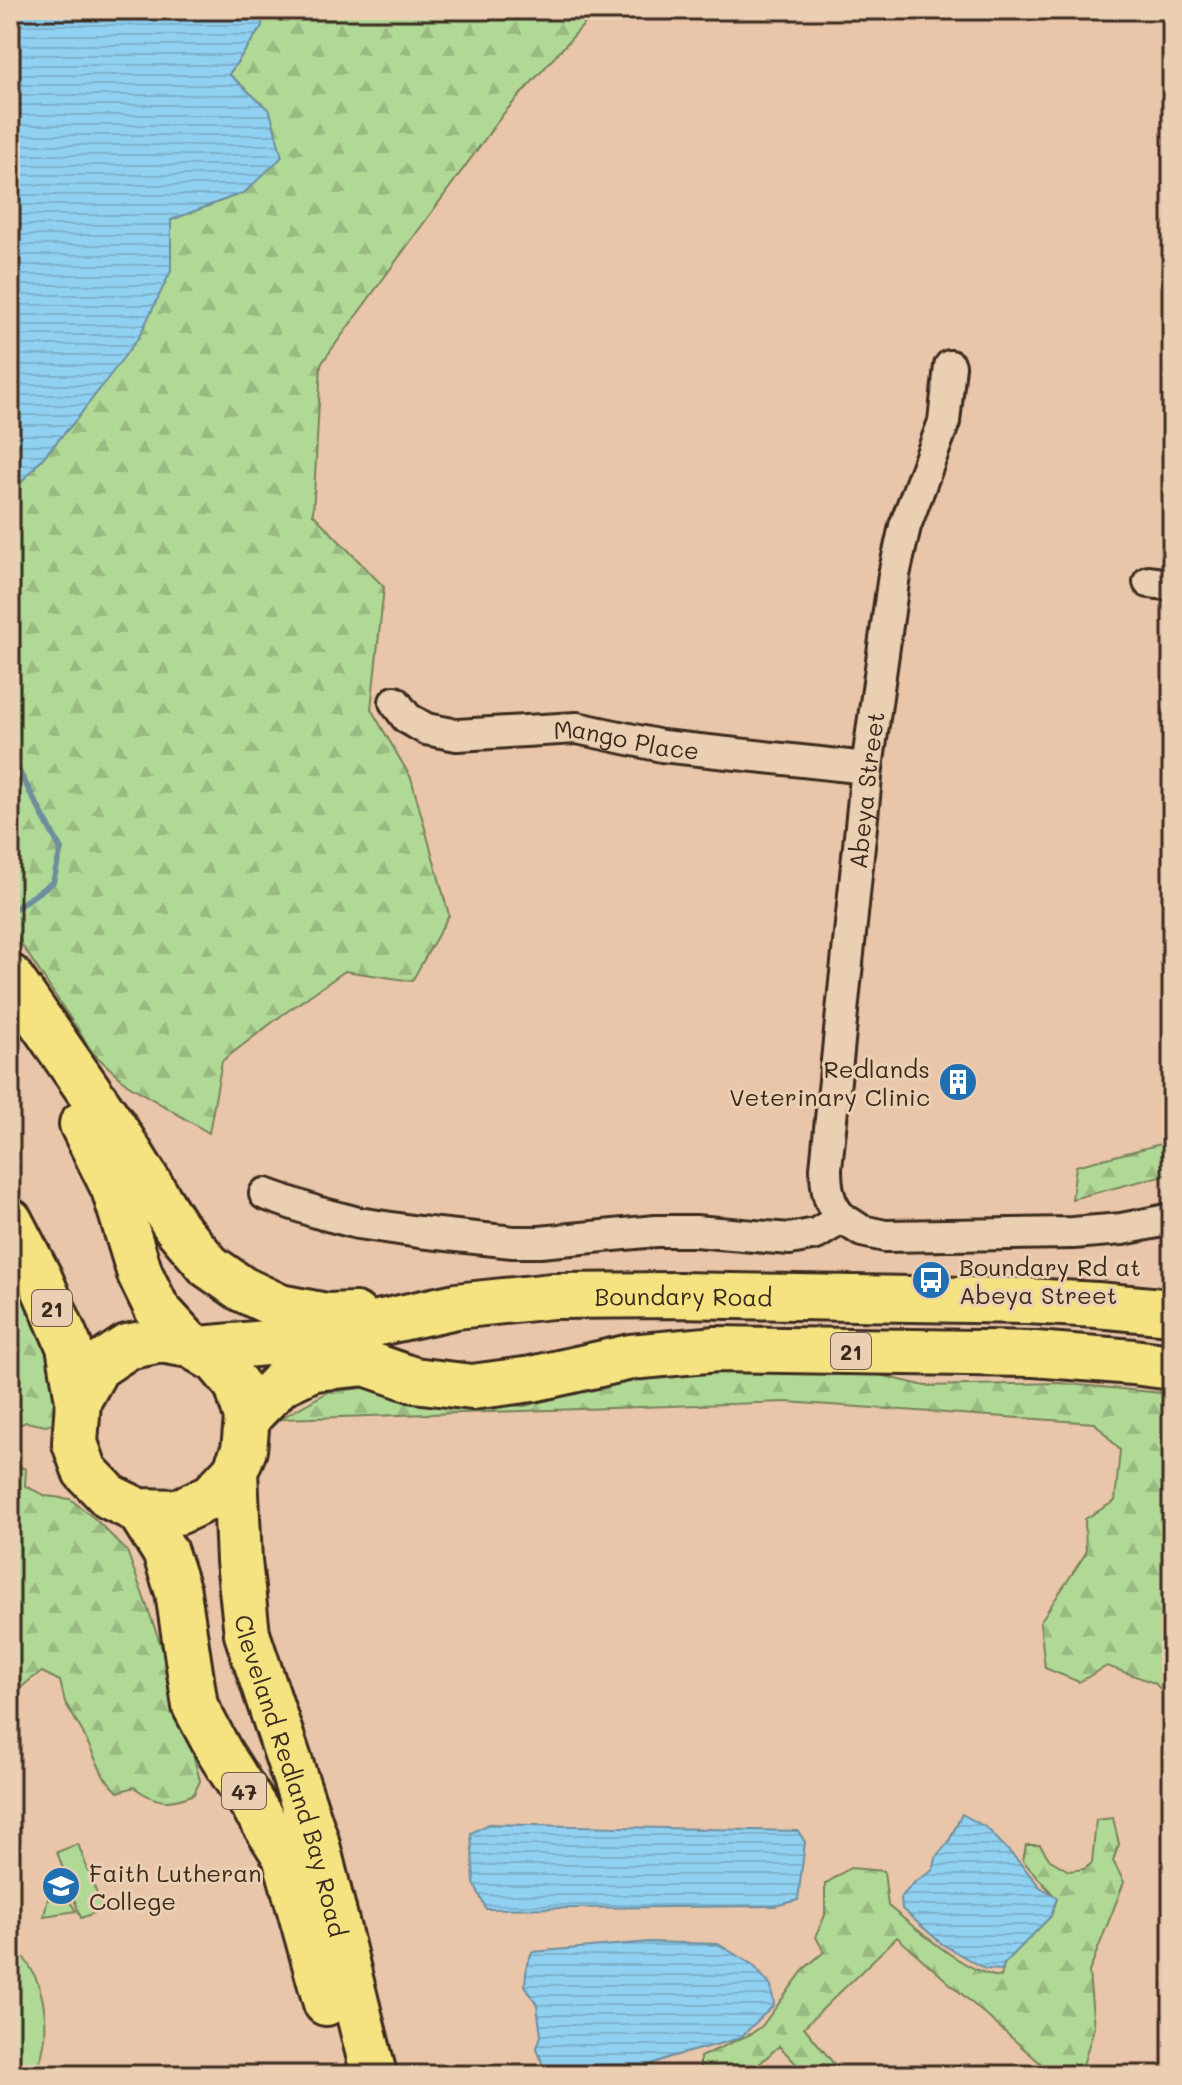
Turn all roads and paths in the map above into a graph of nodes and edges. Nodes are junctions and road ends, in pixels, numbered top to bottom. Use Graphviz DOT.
graph roads {
  1 [pos="950,366"];
  2 [pos="395,702"];
  3 [pos="867,768"];
  4 [pos="10,980"];
  5 [pos="104,1137"];
  6 [pos="265,1194"];
  7 [pos="842,1218"];
  8 [pos="1172,1219"];
  9 [pos="10,1221"];
  10 [pos="1172,1312"];
  11 [pos="421,1313"];
  12 [pos="195,1347"];
  13 [pos="1172,1367"];
  14 [pos="78,1401"];
  15 [pos="247,1418"];
  16 [pos="235,1471"];
  17 [pos="139,1511"];
  18 [pos="344,2075"];
  19 [pos="374,2075"];
  1 -- 3 [label="street, Abeya Street"];
  2 -- 3 [label="street, Mango Place"];
  3 -- 7 [label="street, Abeya Street"];
  4 -- 5 [label="highway, 21"];
  5 -- 11 [label="highway, 21"];
  5 -- 12 [label="highway, Cleveland Redland Bay Road / 21"];
  6 -- 7 [label="street"];
  7 -- 8 [label="street"];
  9 -- 14 [label="highway, Cleveland Redland Bay Road / 21"];
  10 -- 11 [label="highway, Boundary Road / 21"];
  11 -- 12 [label="highway, Boundary Road / 21"];
  12 -- 14 [label="highway, Cleveland Redland Bay Road / 21"];
  12 -- 15 [label="highway, Cleveland Redland Bay Road"];
  13 -- 15 [label="highway, 21"];
  14 -- 17 [label="highway, Cleveland Redland Bay Road / 21"];
  15 -- 16 [label="highway, Cleveland Redland Bay Road"];
  16 -- 17 [label="highway, Cleveland Redland Bay Road / 21"];
  16 -- 19 [label="highway, Cleveland Redland Bay Road / 47"];
  17 -- 18 [label="highway, Cleveland Redland Bay Road / 47"];
}
